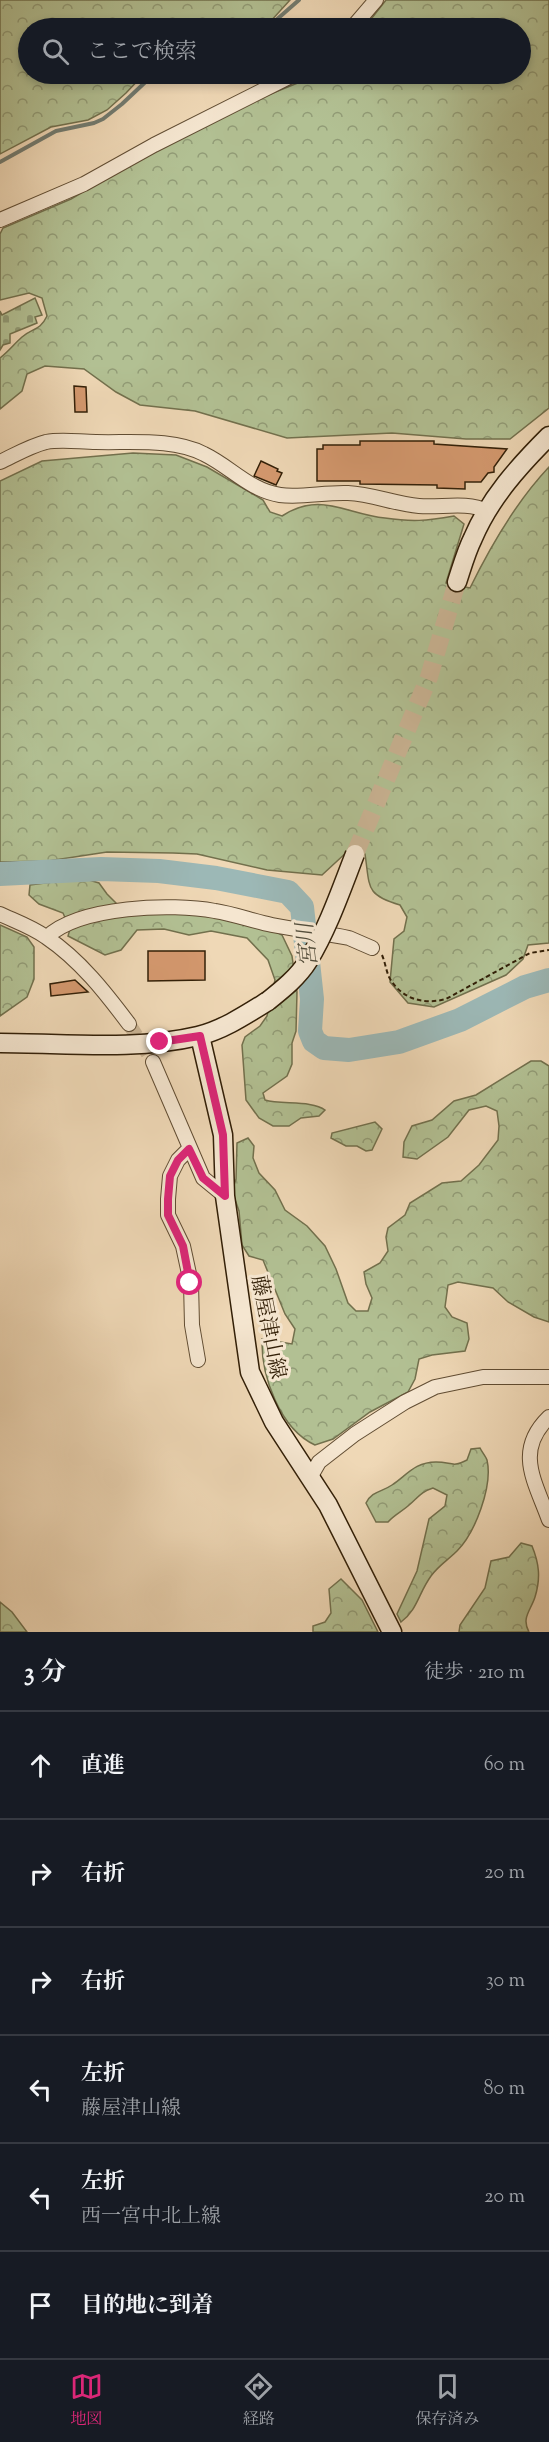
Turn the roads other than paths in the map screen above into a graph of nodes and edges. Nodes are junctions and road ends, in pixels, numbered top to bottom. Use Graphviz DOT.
graph roads {
  1 [pos="376,0"];
  2 [pos="361,18"];
  3 [pos="275,84"];
  4 [pos="0,220"];
  5 [pos="549,436"];
  6 [pos="0,462"];
  7 [pos="487,511"];
  8 [pos="457,582"];
  9 [pos="355,854"];
  10 [pos="0,914"];
  11 [pos="47,937"];
  12 [pos="372,948"];
  13 [pos="129,1024"];
  14 [pos="200,1036"];
  15 [pos="0,1043"];
  16 [pos="153,1062"];
  17 [pos="189,1149"];
  18 [pos="225,1196"];
  19 [pos="198,1360"];
  20 [pos="549,1377"];
  21 [pos="549,1417"];
  22 [pos="311,1476"];
  23 [pos="549,1520"];
  24 [pos="392,1632"];
  1 -- 2 [label="street"];
  3 -- 4 [label="street"];
  5 -- 7 [label="main road"];
  6 -- 7 [label="street"];
  7 -- 8 [label="main road"];
  9 -- 14 [label="main road, bridge"];
  10 -- 11 [label="street"];
  11 -- 12 [label="street"];
  11 -- 13 [label="street"];
  14 -- 15 [label="main road"];
  14 -- 18 [label="main road, 藤屋津山線"];
  16 -- 17 [label="street"];
  17 -- 18 [label="street"];
  17 -- 19 [label="street"];
  18 -- 22 [label="main road, 藤屋津山線"];
  20 -- 22 [label="street"];
  21 -- 23 [label="street"];
  22 -- 24 [label="main road, 藤屋津山線"];
}
